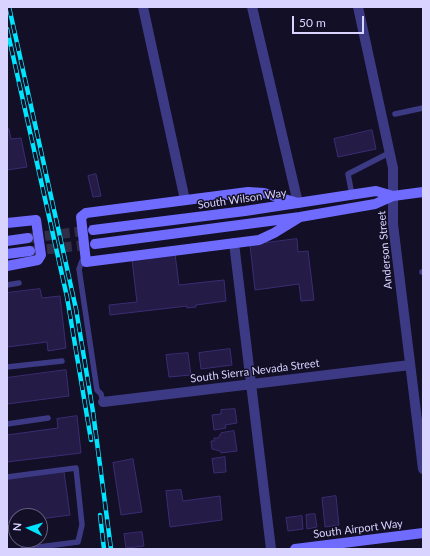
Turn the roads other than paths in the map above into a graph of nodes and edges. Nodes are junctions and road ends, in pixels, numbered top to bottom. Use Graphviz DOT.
graph roads {
  1 [pos="143,7"];
  2 [pos="252,7"];
  3 [pos="358,7"];
  4 [pos="423,108"];
  5 [pos="395,114"];
  6 [pos="389,153"];
  7 [pos="423,192"];
  8 [pos="352,195"];
  9 [pos="393,196"];
  10 [pos="185,200"];
  11 [pos="298,203"];
  12 [pos="300,217"];
  13 [pos="7,223"];
  14 [pos="93,230"];
  15 [pos="28,238"];
  16 [pos="7,240"];
  17 [pos="234,243"];
  18 [pos="95,244"];
  19 [pos="30,252"];
  20 [pos="7,254"];
  21 [pos="86,262"];
  22 [pos="7,266"];
  23 [pos="19,283"];
  24 [pos="7,285"];
  25 [pos="62,361"];
  26 [pos="410,365"];
  27 [pos="7,367"];
  28 [pos="251,384"];
  29 [pos="103,402"];
  30 [pos="48,418"];
  31 [pos="7,424"];
  32 [pos="423,469"];
  33 [pos="7,477"];
  34 [pos="423,533"];
  35 [pos="23,549"];
  36 [pos="271,549"];
  37 [pos="295,549"];
  1 -- 10 [label="street"];
  2 -- 11 [label="street"];
  3 -- 6 [label="street, Anderson Street"];
  4 -- 5 [label="lane"];
  6 -- 8 [label="lane"];
  6 -- 9 [label="street, Anderson Street"];
  7 -- 9 [label="main road, South Wilson Way"];
  8 -- 9 [label="main road, South Wilson Way"];
  8 -- 11 [label="main road, South Wilson Way"];
  9 -- 12 [label="main road, South Wilson Way"];
  9 -- 26 [label="street, Anderson Street"];
  10 -- 11 [label="main road"];
  10 -- 21 [label="main road"];
  11 -- 14 [label="main road, South Wilson Way"];
  12 -- 17 [label="main road"];
  12 -- 18 [label="main road, South Wilson Way"];
  13 -- 22 [label="main road"];
  15 -- 16 [label="main road"];
  17 -- 21 [label="main road"];
  17 -- 28 [label="street"];
  19 -- 20 [label="main road"];
  21 -- 29 [label="lane"];
  23 -- 24 [label="lane"];
  25 -- 27 [label="lane"];
  26 -- 28 [label="street, South Sierra Nevada Street"];
  26 -- 32 [label="street, Anderson Street"];
  28 -- 29 [label="street, South Sierra Nevada Street"];
  28 -- 36 [label="street"];
  30 -- 31 [label="lane"];
  33 -- 35 [label="lane"];
  34 -- 37 [label="main road, South Airport Way"];
}
